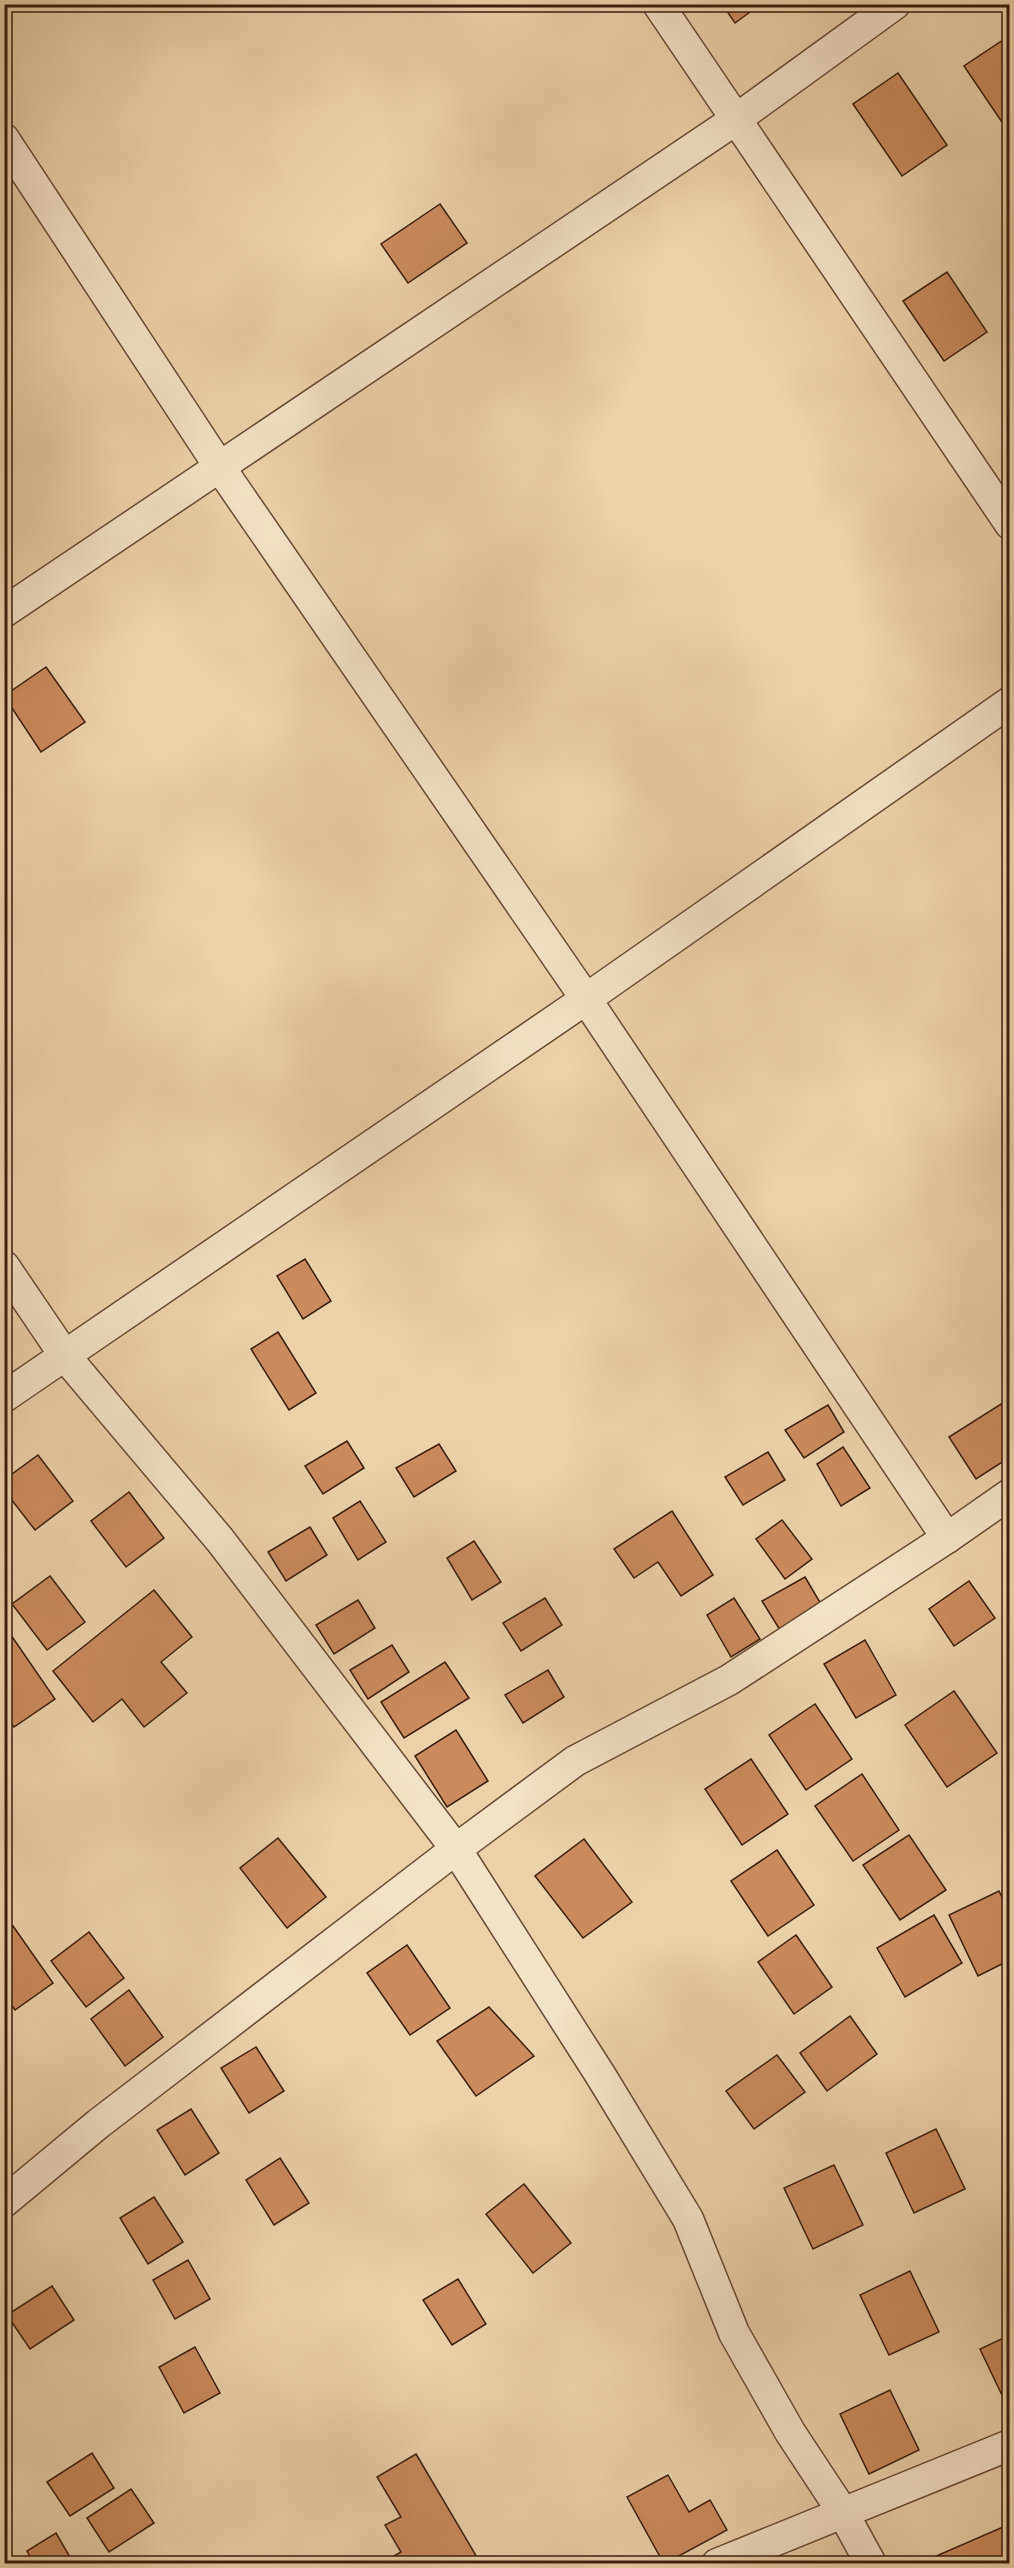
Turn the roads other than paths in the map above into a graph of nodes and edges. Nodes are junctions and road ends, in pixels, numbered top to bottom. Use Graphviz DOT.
graph roads {
  1 [pos="658,4"];
  2 [pos="895,4"];
  3 [pos="735,120"];
  4 [pos="4,139"];
  5 [pos="219,466"];
  6 [pos="1010,524"];
  7 [pos="4,612"];
  8 [pos="1010,702"];
  9 [pos="586,999"];
  10 [pos="4,1266"];
  11 [pos="65,1356"];
  12 [pos="4,1397"];
  13 [pos="1010,1494"];
  14 [pos="947,1538"];
  15 [pos="456,1849"];
  16 [pos="4,2202"];
  17 [pos="1010,2445"];
  18 [pos="842,2511"];
  19 [pos="717,2564"];
  20 [pos="871,2564"];
  1 -- 3 [label="street"];
  2 -- 3 [label="street"];
  3 -- 5 [label="street"];
  3 -- 6 [label="street"];
  4 -- 5 [label="street"];
  5 -- 7 [label="street"];
  5 -- 9 [label="street"];
  8 -- 9 [label="street"];
  9 -- 11 [label="street"];
  9 -- 14 [label="street"];
  10 -- 11 [label="street"];
  11 -- 12 [label="street"];
  11 -- 15 [label="street"];
  13 -- 14 [label="street"];
  14 -- 15 [label="street"];
  15 -- 16 [label="street"];
  15 -- 18 [label="street"];
  17 -- 18 [label="street"];
  18 -- 19 [label="street"];
  18 -- 20 [label="street"];
}
